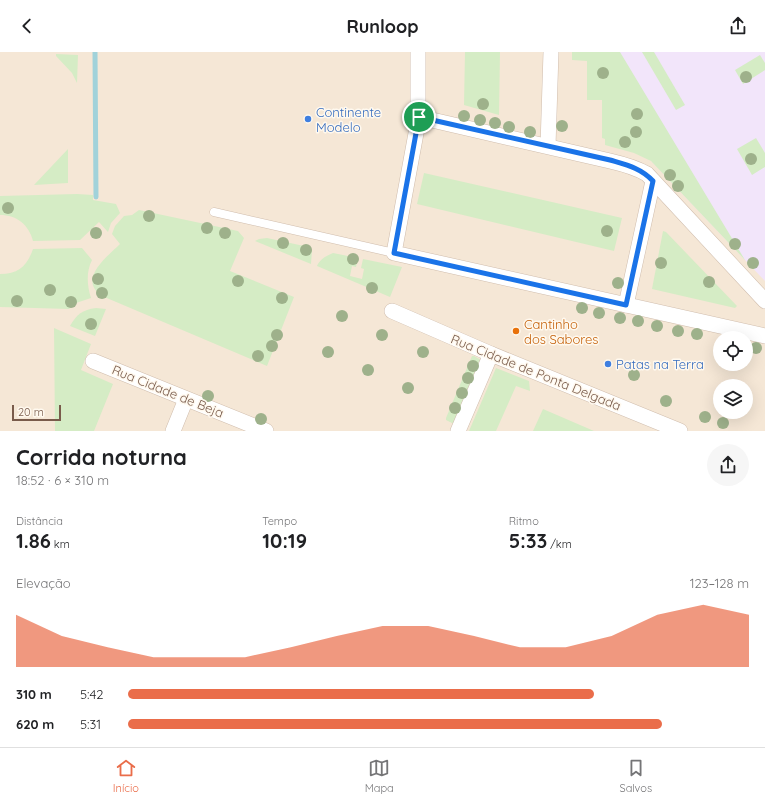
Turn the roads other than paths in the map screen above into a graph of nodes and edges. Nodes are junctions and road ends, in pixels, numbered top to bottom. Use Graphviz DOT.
graph roads {
  1 [pos="418,52"];
  2 [pos="551,52"];
  3 [pos="419,117"];
  4 [pos="548,146"];
  5 [pos="653,181"];
  6 [pos="214,212"];
  7 [pos="394,253"];
  8 [pos="765,301"];
  9 [pos="626,305"];
  10 [pos="392,311"];
  11 [pos="765,336"];
  12 [pos="491,354"];
  13 [pos="93,360"];
  14 [pos="186,399"];
  15 [pos="173,431"];
  16 [pos="266,431"];
  17 [pos="458,431"];
  18 [pos="680,431"];
  1 -- 3 [label="street"];
  2 -- 4 [label="street"];
  3 -- 4 [label="street"];
  3 -- 7 [label="street"];
  4 -- 5 [label="street"];
  5 -- 8 [label="street"];
  5 -- 9 [label="street"];
  6 -- 7 [label="lane"];
  7 -- 9 [label="street"];
  9 -- 11 [label="street"];
  10 -- 12 [label="street, Rua Cidade de Ponta Delgada"];
  12 -- 17 [label="street"];
  12 -- 18 [label="street, Rua Cidade de Ponta Delgada"];
  13 -- 14 [label="street, Rua Cidade de Beja"];
  14 -- 15 [label="street"];
  14 -- 16 [label="street, Rua Cidade de Beja"];
}
